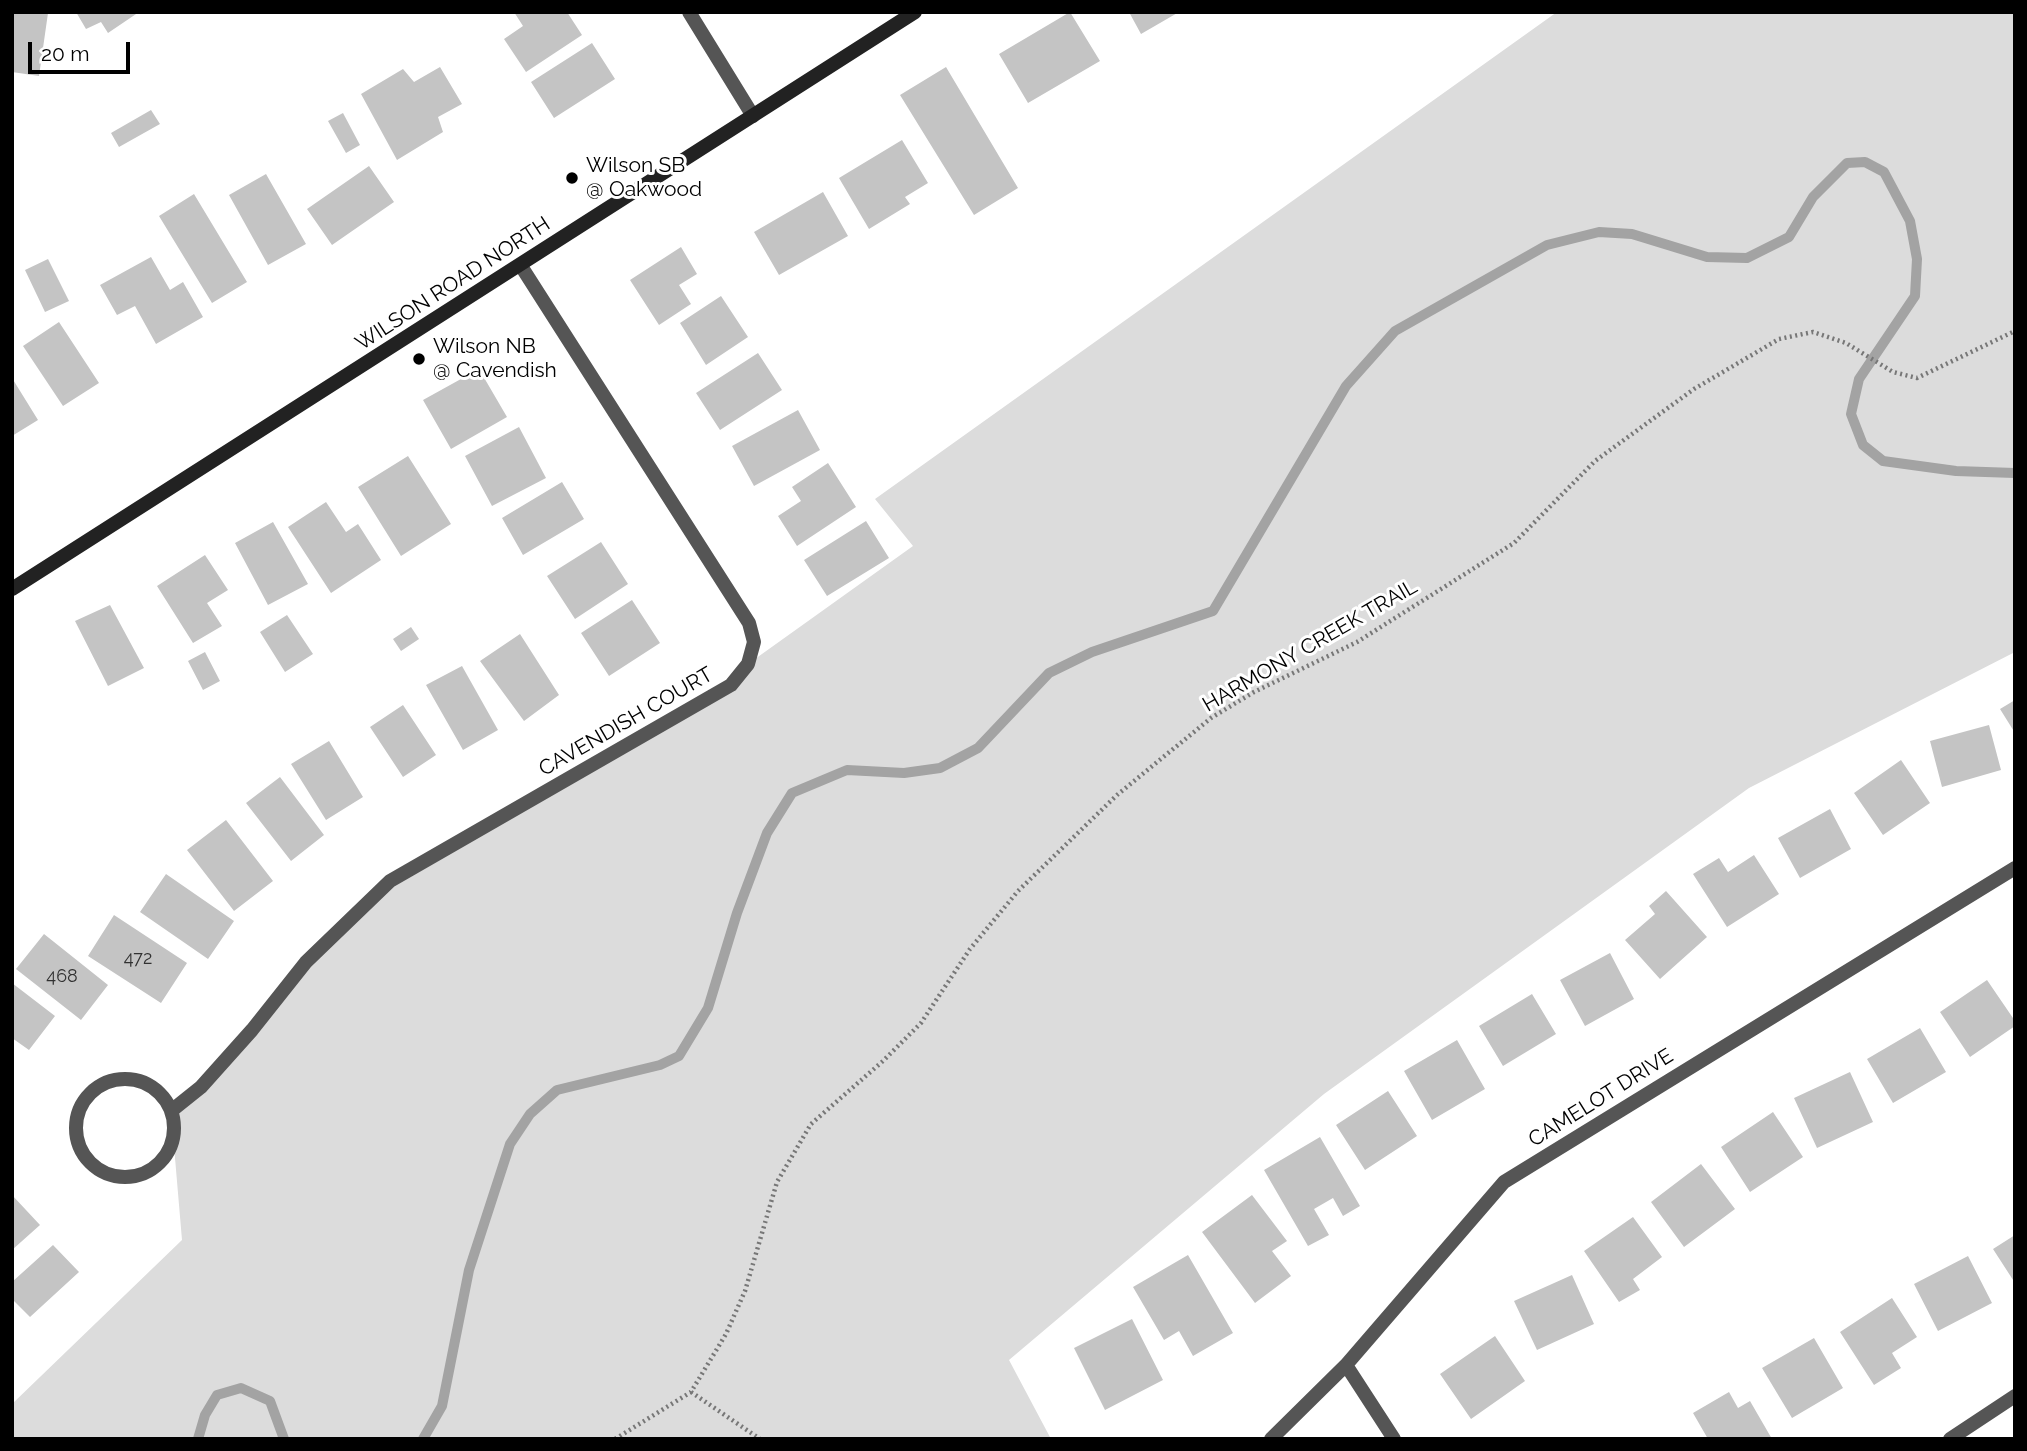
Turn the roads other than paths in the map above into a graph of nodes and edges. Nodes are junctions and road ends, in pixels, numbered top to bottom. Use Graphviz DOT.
graph roads {
  1 [pos="688,12"];
  2 [pos="915,12"];
  3 [pos="753,116"];
  4 [pos="521,266"];
  5 [pos="12,589"];
  6 [pos="2015,868"];
  7 [pos="172,1111"];
  8 [pos="1346,1365"];
  9 [pos="2015,1396"];
  10 [pos="1271,1439"];
  11 [pos="1394,1439"];
  12 [pos="1950,1439"];
  1 -- 3 [label="street"];
  2 -- 3 [label="main road, WILSON ROAD NORTH"];
  3 -- 4 [label="main road, WILSON ROAD NORTH"];
  4 -- 5 [label="main road, WILSON ROAD NORTH"];
  4 -- 7 [label="street, CAVENDISH COURT"];
  6 -- 8 [label="street, CAMELOT DRIVE"];
  7 -- 7 [label="street"];
  8 -- 10 [label="street, CAMELOT DRIVE"];
  8 -- 11 [label="street"];
  9 -- 12 [label="street"];
}
